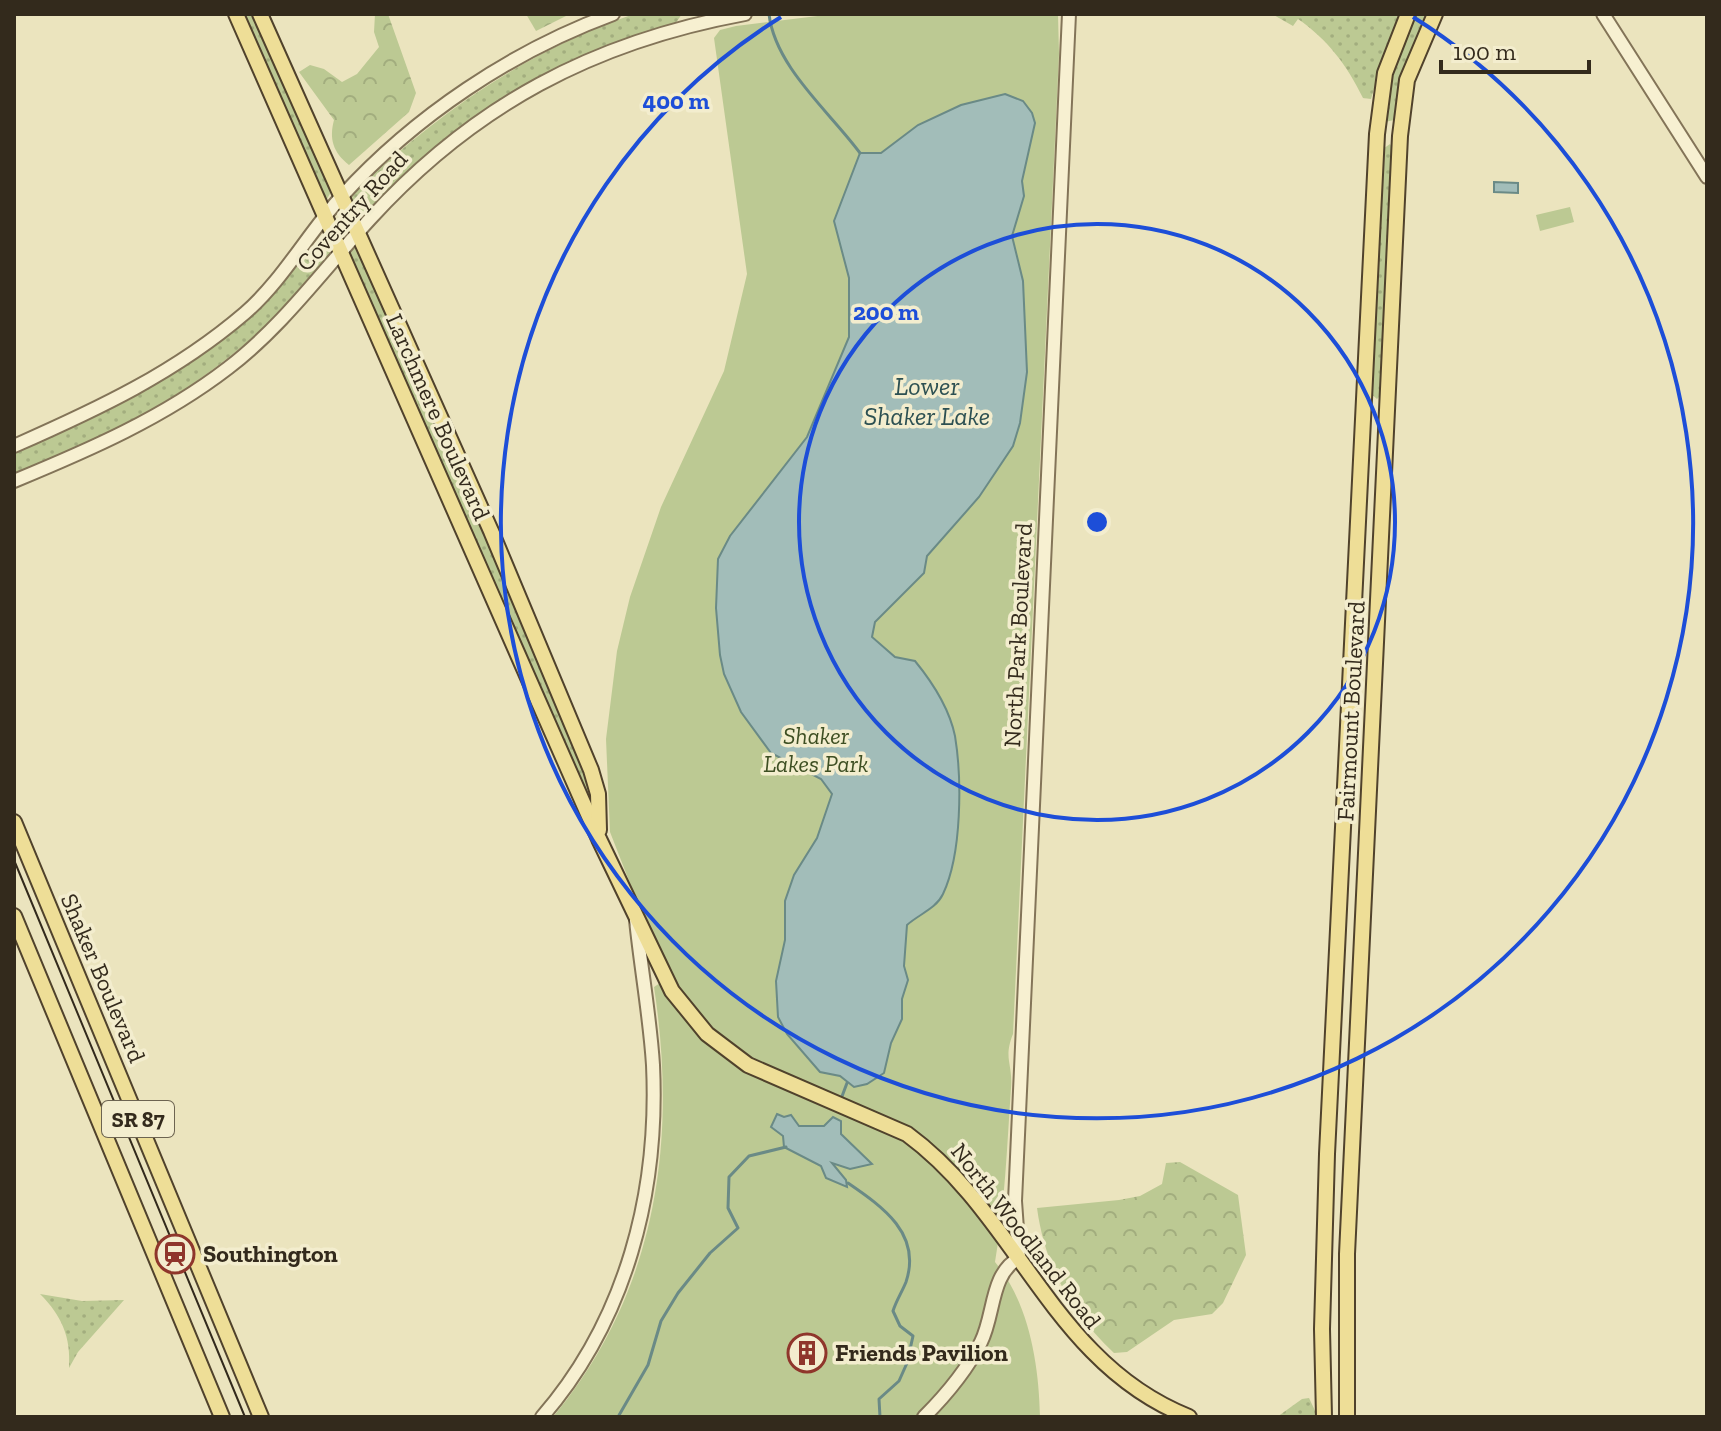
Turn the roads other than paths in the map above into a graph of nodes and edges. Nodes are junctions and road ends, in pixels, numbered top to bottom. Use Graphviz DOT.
graph roads {
  1 [pos="236,14"];
  2 [pos="260,14"];
  3 [pos="613,14"];
  4 [pos="745,14"];
  5 [pos="1069,14"];
  6 [pos="1408,14"];
  7 [pos="1435,14"];
  8 [pos="1603,14"];
  9 [pos="1707,177"];
  10 [pos="343,195"];
  11 [pos="324,217"];
  12 [pos="358,232"];
  13 [pos="341,254"];
  14 [pos="14,446"];
  15 [pos="14,481"];
  16 [pos="569,720"];
  17 [pos="551,730"];
  18 [pos="14,822"];
  19 [pos="599,839"];
  20 [pos="14,916"];
  21 [pos="636,920"];
  22 [pos="1019,1258"];
  23 [pos="222,1417"];
  24 [pos="261,1417"];
  25 [pos="542,1417"];
  26 [pos="924,1417"];
  27 [pos="1189,1417"];
  28 [pos="1324,1417"];
  29 [pos="1347,1417"];
  1 -- 11 [label="main road, Larchmere Boulevard"];
  2 -- 10 [label="main road, Larchmere Boulevard"];
  3 -- 10 [label="street, Coventry Road"];
  4 -- 12 [label="street, Coventry Road"];
  5 -- 22 [label="street, North Park Boulevard"];
  6 -- 28 [label="main road, Fairmount Boulevard"];
  7 -- 29 [label="main road, Fairmount Boulevard"];
  8 -- 9 [label="street"];
  10 -- 11 [label="street, Coventry Road"];
  10 -- 12 [label="main road, Larchmere Boulevard"];
  11 -- 13 [label="main road, Larchmere Boulevard"];
  11 -- 14 [label="street, Coventry Road"];
  12 -- 13 [label="street, Coventry Road"];
  12 -- 16 [label="main road, Larchmere Boulevard"];
  13 -- 15 [label="street, Coventry Road"];
  13 -- 17 [label="main road, Larchmere Boulevard"];
  16 -- 17 [label="main road"];
  16 -- 19 [label="main road, Larchmere Boulevard"];
  17 -- 19 [label="main road, Larchmere Boulevard"];
  18 -- 24 [label="main road, Shaker Boulevard / SR 87"];
  19 -- 21 [label="main road, Larchmere Boulevard"];
  20 -- 23 [label="main road, SR 87"];
  21 -- 22 [label="main road, North Woodland Road"];
  21 -- 25 [label="street"];
  22 -- 26 [label="street"];
  22 -- 27 [label="main road, North Woodland Road"];
}
